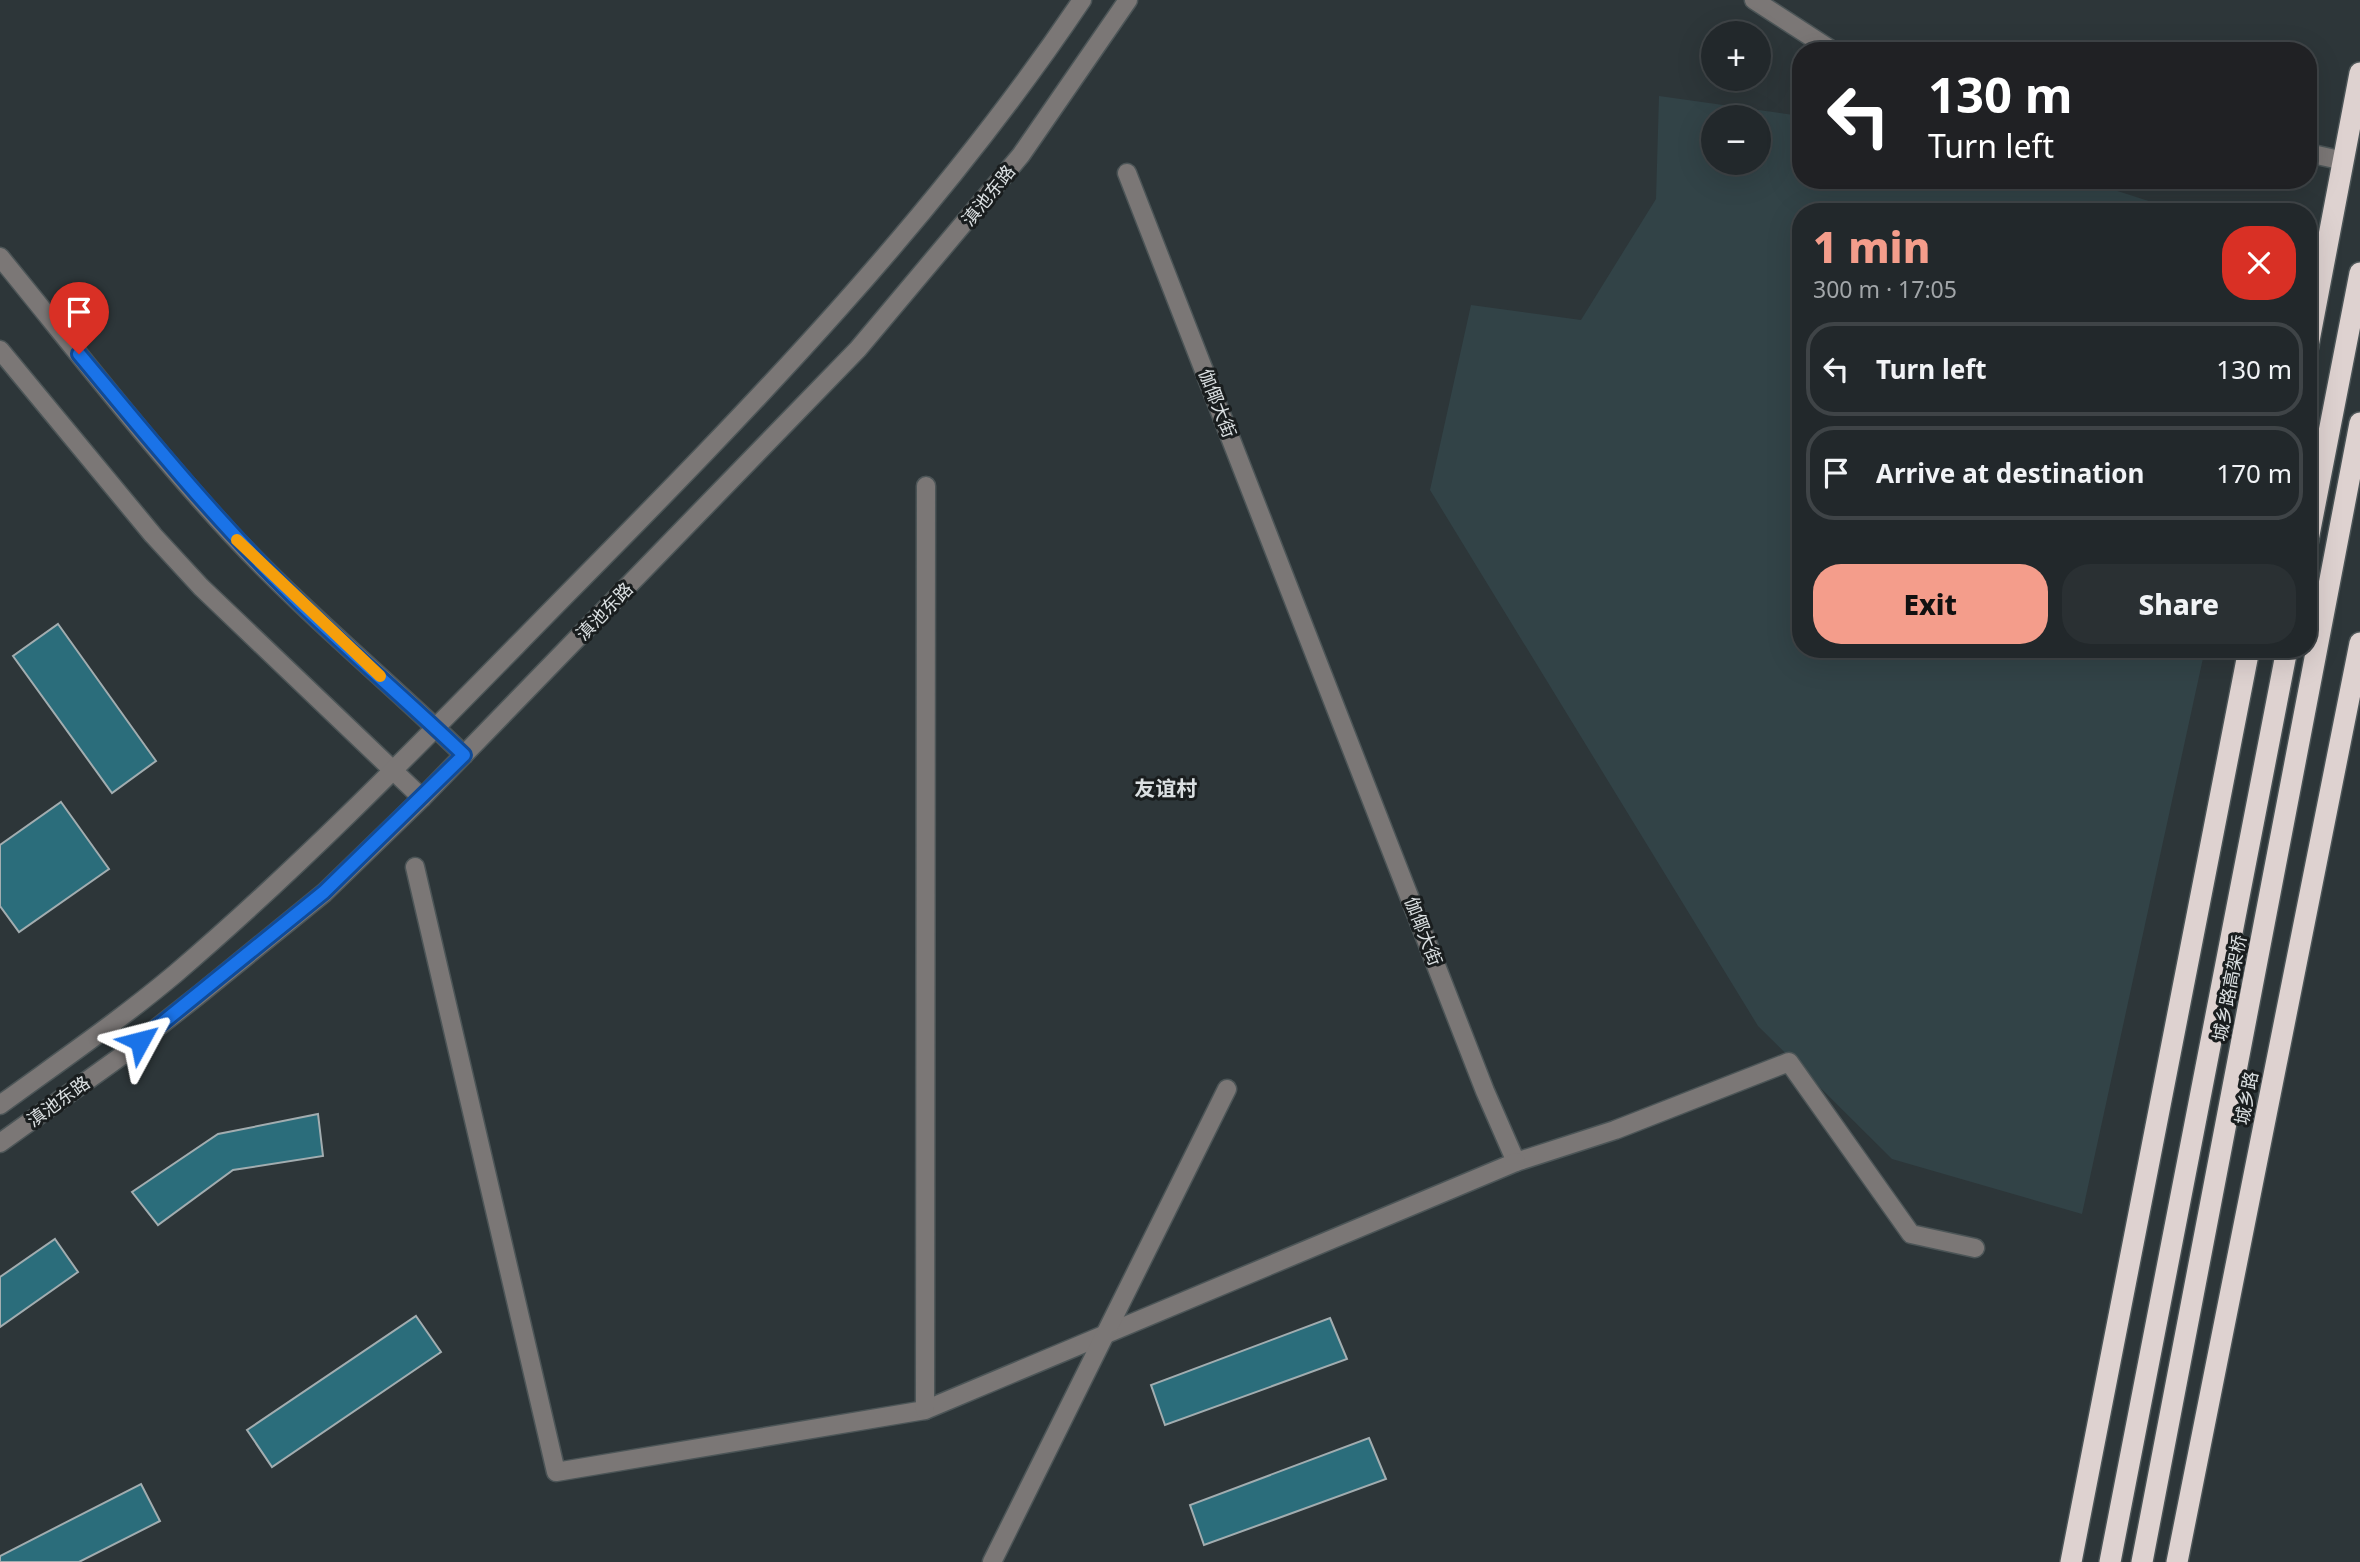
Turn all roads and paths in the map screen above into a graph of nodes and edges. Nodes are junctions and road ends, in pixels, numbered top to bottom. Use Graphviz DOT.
graph roads {
  1 [pos="1082,0"];
  2 [pos="1128,0"];
  3 [pos="1754,0"];
  4 [pos="1819,42"];
  5 [pos="2360,73"];
  6 [pos="2317,155"];
  7 [pos="2344,161"];
  8 [pos="1127,173"];
  9 [pos="0,257"];
  10 [pos="2360,273"];
  11 [pos="2317,300"];
  12 [pos="0,350"];
  13 [pos="2360,423"];
  14 [pos="926,486"];
  15 [pos="2317,494"];
  16 [pos="2360,643"];
  17 [pos="2317,648"];
  18 [pos="2247,658"];
  19 [pos="2285,658"];
  20 [pos="2315,658"];
  21 [pos="436,727"];
  22 [pos="464,755"];
  23 [pos="393,772"];
  24 [pos="422,798"];
  25 [pos="415,867"];
  26 [pos="1227,1089"];
  27 [pos="0,1105"];
  28 [pos="0,1143"];
  29 [pos="1516,1162"];
  30 [pos="1975,1248"];
  31 [pos="925,1410"];
  32 [pos="992,1562"];
  33 [pos="2071,1562"];
  34 [pos="2110,1562"];
  35 [pos="2142,1562"];
  36 [pos="2177,1562"];
  1 -- 21 [label="street, 滇池东路"];
  2 -- 22 [label="street, 滇池东路"];
  3 -- 4 [label="street"];
  5 -- 7 [label="highway"];
  6 -- 7 [label="street"];
  7 -- 11 [label="highway"];
  8 -- 29 [label="street, 伽倻大街"];
  9 -- 21 [label="street"];
  10 -- 15 [label="highway"];
  12 -- 23 [label="street"];
  13 -- 17 [label="highway, 城乡路高架桥"];
  14 -- 31 [label="street"];
  16 -- 36 [label="highway, 城乡路"];
  18 -- 33 [label="highway"];
  19 -- 34 [label="highway, 城乡路高架桥"];
  20 -- 35 [label="highway, 城乡路高架桥"];
  21 -- 22 [label="street"];
  21 -- 23 [label="street, 滇池东路"];
  22 -- 24 [label="street, 滇池东路"];
  23 -- 24 [label="street"];
  23 -- 27 [label="street, 滇池东路"];
  24 -- 28 [label="street, 滇池东路"];
  25 -- 31 [label="street"];
  26 -- 32 [label="street"];
  29 -- 30 [label="street"];
  29 -- 31 [label="street"];
}
